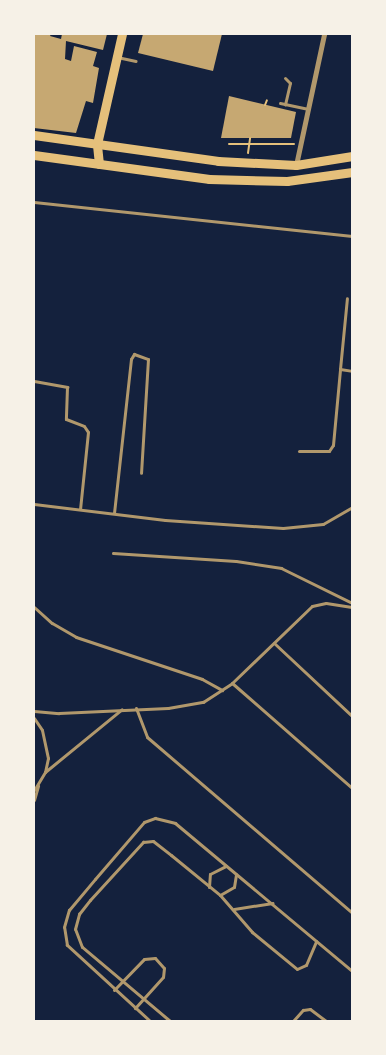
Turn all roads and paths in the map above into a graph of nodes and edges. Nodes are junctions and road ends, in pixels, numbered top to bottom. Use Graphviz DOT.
graph roads {
  1 [pos="122,34"];
  2 [pos="324,34"];
  3 [pos="117,57"];
  4 [pos="136,61"];
  5 [pos="285,78"];
  6 [pos="267,100"];
  7 [pos="280,103"];
  8 [pos="285,104"];
  9 [pos="266,105"];
  10 [pos="308,109"];
  11 [pos="34,135"];
  12 [pos="250,138"];
  13 [pos="97,144"];
  14 [pos="229,144"];
  15 [pos="249,144"];
  16 [pos="300,144"];
  17 [pos="34,155"];
  18 [pos="352,156"];
  19 [pos="246,163"];
  20 [pos="99,164"];
  21 [pos="296,165"];
  22 [pos="352,172"];
  23 [pos="34,202"];
  24 [pos="352,236"];
  25 [pos="348,298"];
  26 [pos="340,369"];
  27 [pos="352,371"];
  28 [pos="34,381"];
  29 [pos="299,451"];
  30 [pos="141,473"];
  31 [pos="34,504"];
  32 [pos="352,507"];
  33 [pos="80,509"];
  34 [pos="114,513"];
  35 [pos="113,553"];
  36 [pos="352,605"];
  37 [pos="34,607"];
  38 [pos="274,643"];
  39 [pos="232,683"];
  40 [pos="223,690"];
  41 [pos="136,708"];
  42 [pos="123,709"];
  43 [pos="34,711"];
  44 [pos="352,716"];
  45 [pos="34,718"];
  46 [pos="44,772"];
  47 [pos="38,785"];
  48 [pos="352,788"];
  49 [pos="34,790"];
  50 [pos="34,800"];
  51 [pos="227,866"];
  52 [pos="104,868"];
  53 [pos="236,874"];
  54 [pos="112,876"];
  55 [pos="95,878"];
  56 [pos="102,887"];
  57 [pos="209,887"];
  58 [pos="220,895"];
  59 [pos="273,903"];
  60 [pos="234,910"];
  61 [pos="352,913"];
  62 [pos="316,941"];
  63 [pos="352,971"];
  64 [pos="123,982"];
  65 [pos="114,990"];
  66 [pos="143,998"];
  67 [pos="135,1008"];
  68 [pos="150,1021"];
  69 [pos="170,1021"];
  70 [pos="293,1021"];
  71 [pos="326,1021"];
  1 -- 3 [label="main road"];
  2 -- 10 [label="street"];
  3 -- 4 [label="lane"];
  3 -- 13 [label="main road"];
  5 -- 8 [label="lane"];
  6 -- 9 [label="path"];
  7 -- 8 [label="lane"];
  8 -- 10 [label="lane"];
  10 -- 16 [label="street"];
  11 -- 13 [label="main road"];
  12 -- 15 [label="path"];
  13 -- 19 [label="main road"];
  13 -- 20 [label="main road"];
  14 -- 15 [label="path"];
  15 -- 16 [label="path"];
  15 -- 19 [label="path"];
  16 -- 21 [label="street"];
  17 -- 20 [label="main road"];
  18 -- 21 [label="main road"];
  19 -- 21 [label="main road"];
  20 -- 22 [label="main road"];
  23 -- 24 [label="lane"];
  25 -- 26 [label="lane"];
  26 -- 27 [label="lane"];
  26 -- 29 [label="lane"];
  28 -- 33 [label="lane"];
  30 -- 34 [label="lane"];
  31 -- 33 [label="lane"];
  32 -- 34 [label="lane"];
  33 -- 34 [label="lane"];
  35 -- 36 [label="lane"];
  36 -- 38 [label="lane"];
  37 -- 40 [label="lane"];
  38 -- 39 [label="lane"];
  38 -- 44 [label="lane"];
  39 -- 40 [label="lane"];
  39 -- 48 [label="lane"];
  40 -- 41 [label="lane"];
  41 -- 42 [label="lane"];
  41 -- 61 [label="lane"];
  42 -- 43 [label="lane"];
  42 -- 46 [label="lane"];
  45 -- 46 [label="lane"];
  46 -- 47 [label="lane"];
  47 -- 49 [label="lane"];
  47 -- 50 [label="lane"];
  51 -- 52 [label="lane"];
  51 -- 53 [label="lane"];
  51 -- 57 [label="lane"];
  52 -- 54 [label="lane"];
  52 -- 55 [label="lane"];
  53 -- 58 [label="lane"];
  53 -- 59 [label="lane"];
  54 -- 56 [label="lane"];
  54 -- 57 [label="lane"];
  55 -- 56 [label="lane"];
  55 -- 65 [label="lane"];
  56 -- 64 [label="lane"];
  57 -- 58 [label="lane"];
  58 -- 60 [label="lane"];
  59 -- 60 [label="lane"];
  59 -- 62 [label="lane"];
  60 -- 62 [label="lane"];
  62 -- 63 [label="lane"];
  64 -- 65 [label="lane"];
  64 -- 66 [label="lane"];
  64 -- 66 [label="lane"];
  65 -- 67 [label="lane"];
  66 -- 67 [label="lane"];
  66 -- 69 [label="lane"];
  67 -- 68 [label="lane"];
  70 -- 71 [label="lane"];
}
